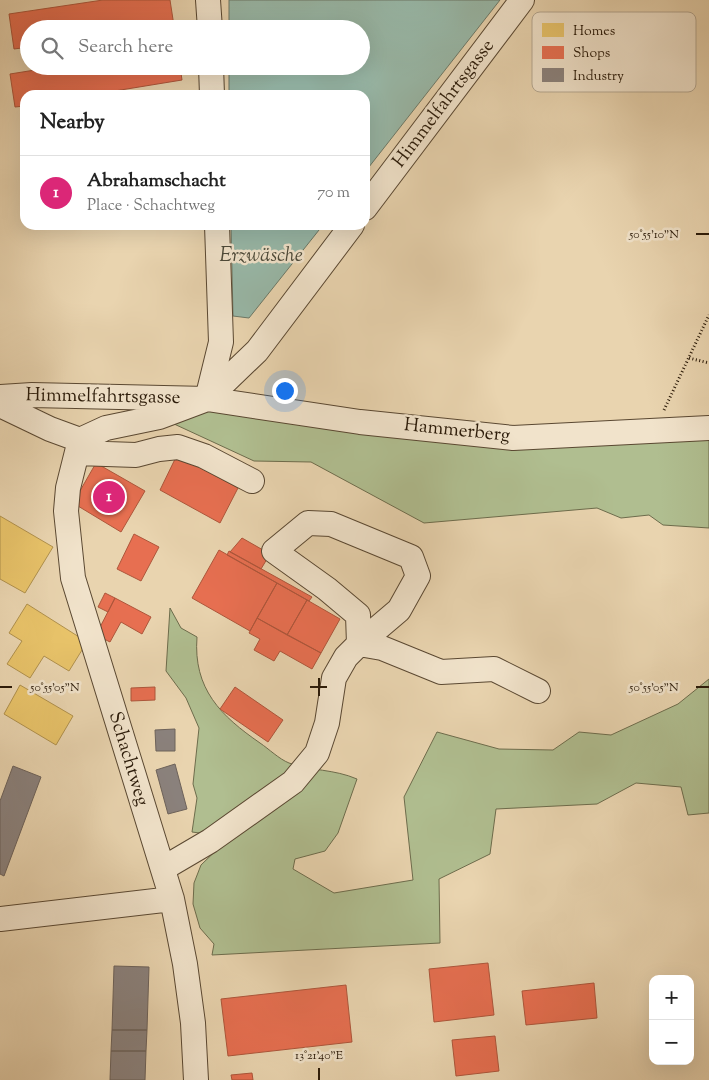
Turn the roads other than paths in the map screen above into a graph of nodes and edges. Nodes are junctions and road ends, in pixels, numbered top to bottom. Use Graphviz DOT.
graph roads {
  1 [pos="208,0"];
  2 [pos="522,0"];
  3 [pos="209,20"];
  4 [pos="211,75"];
  5 [pos="212,90"];
  6 [pos="370,201"];
  7 [pos="217,230"];
  8 [pos="348,230"];
  9 [pos="0,397"];
  10 [pos="207,399"];
  11 [pos="0,405"];
  12 [pos="709,428"];
  13 [pos="78,446"];
  14 [pos="252,481"];
  15 [pos="359,644"];
  16 [pos="538,691"];
  17 [pos="164,868"];
  18 [pos="172,899"];
  19 [pos="0,919"];
  20 [pos="196,1080"];
  1 -- 3 [label="street"];
  2 -- 6 [label="street, Himmelfahrtsgasse"];
  4 -- 5 [label="street"];
  7 -- 10 [label="street, Himmelfahrtsgasse"];
  8 -- 10 [label="street, Himmelfahrtsgasse"];
  9 -- 10 [label="street, Himmelfahrtsgasse"];
  10 -- 12 [label="street, Hammerberg"];
  10 -- 13 [label="street, Himmelfahrtsgasse"];
  11 -- 13 [label="street, Himmelfahrtsgasse"];
  13 -- 14 [label="street"];
  13 -- 17 [label="street, Schachtweg"];
  15 -- 15 [label="street"];
  15 -- 16 [label="street"];
  15 -- 17 [label="street"];
  17 -- 18 [label="street, Schachtweg"];
  18 -- 19 [label="street"];
  18 -- 20 [label="street, Schachtweg"];
}
